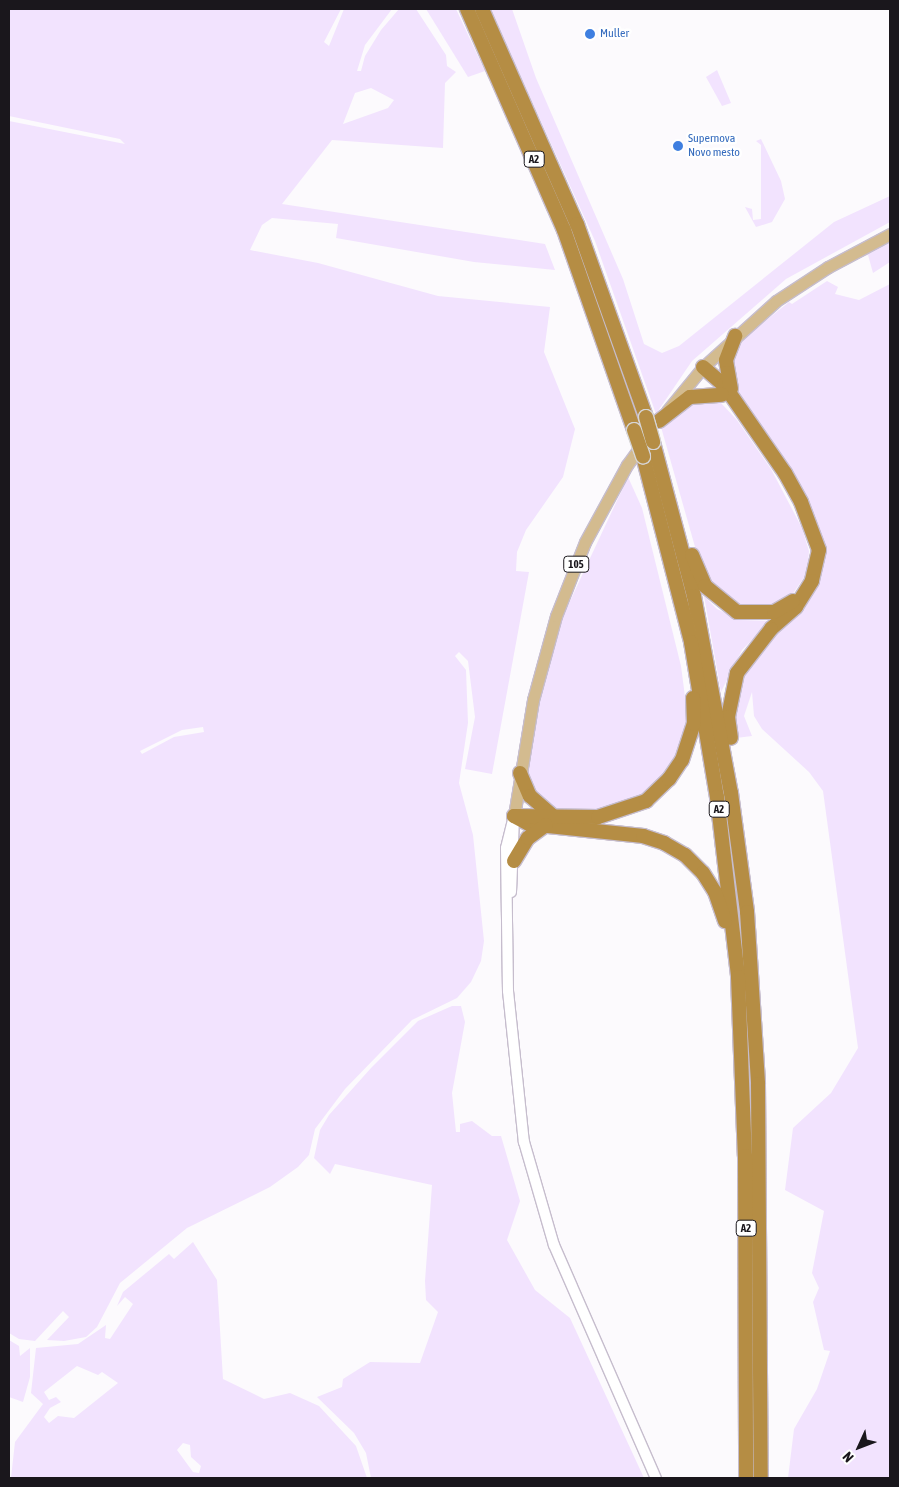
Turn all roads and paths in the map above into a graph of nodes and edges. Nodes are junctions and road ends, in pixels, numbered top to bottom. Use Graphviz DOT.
graph roads {
  1 [pos="467,9"];
  2 [pos="482,9"];
  3 [pos="890,234"];
  4 [pos="735,336"];
  5 [pos="703,367"];
  6 [pos="722,395"];
  7 [pos="739,406"];
  8 [pos="660,421"];
  9 [pos="676,522"];
  10 [pos="805,591"];
  11 [pos="691,642"];
  12 [pos="728,770"];
  13 [pos="520,773"];
  14 [pos="514,816"];
  15 [pos="549,820"];
  16 [pos="514,861"];
  17 [pos="508,908"];
  18 [pos="738,977"];
  19 [pos="656,1478"];
  20 [pos="746,1478"];
  21 [pos="761,1478"];
  1 -- 11 [label="highway, A2, bridge"];
  2 -- 9 [label="highway, A2, bridge"];
  3 -- 4 [label="main road, 105"];
  4 -- 5 [label="main road, 105"];
  4 -- 7 [label="highway"];
  5 -- 6 [label="highway"];
  5 -- 7 [label="highway"];
  5 -- 8 [label="main road, 105"];
  6 -- 7 [label="highway"];
  6 -- 8 [label="highway"];
  7 -- 10 [label="highway"];
  8 -- 13 [label="main road, 105"];
  9 -- 10 [label="highway"];
  9 -- 12 [label="highway, A2"];
  10 -- 12 [label="highway"];
  11 -- 15 [label="highway"];
  11 -- 18 [label="highway, A2"];
  12 -- 21 [label="highway, A2"];
  13 -- 14 [label="main road, 105"];
  13 -- 15 [label="highway"];
  14 -- 15 [label="highway"];
  14 -- 16 [label="main road"];
  14 -- 17 [label="main road"];
  15 -- 16 [label="highway"];
  15 -- 18 [label="highway"];
  16 -- 17 [label="main road"];
  17 -- 19 [label="main road"];
  18 -- 20 [label="highway, A2"];
}
